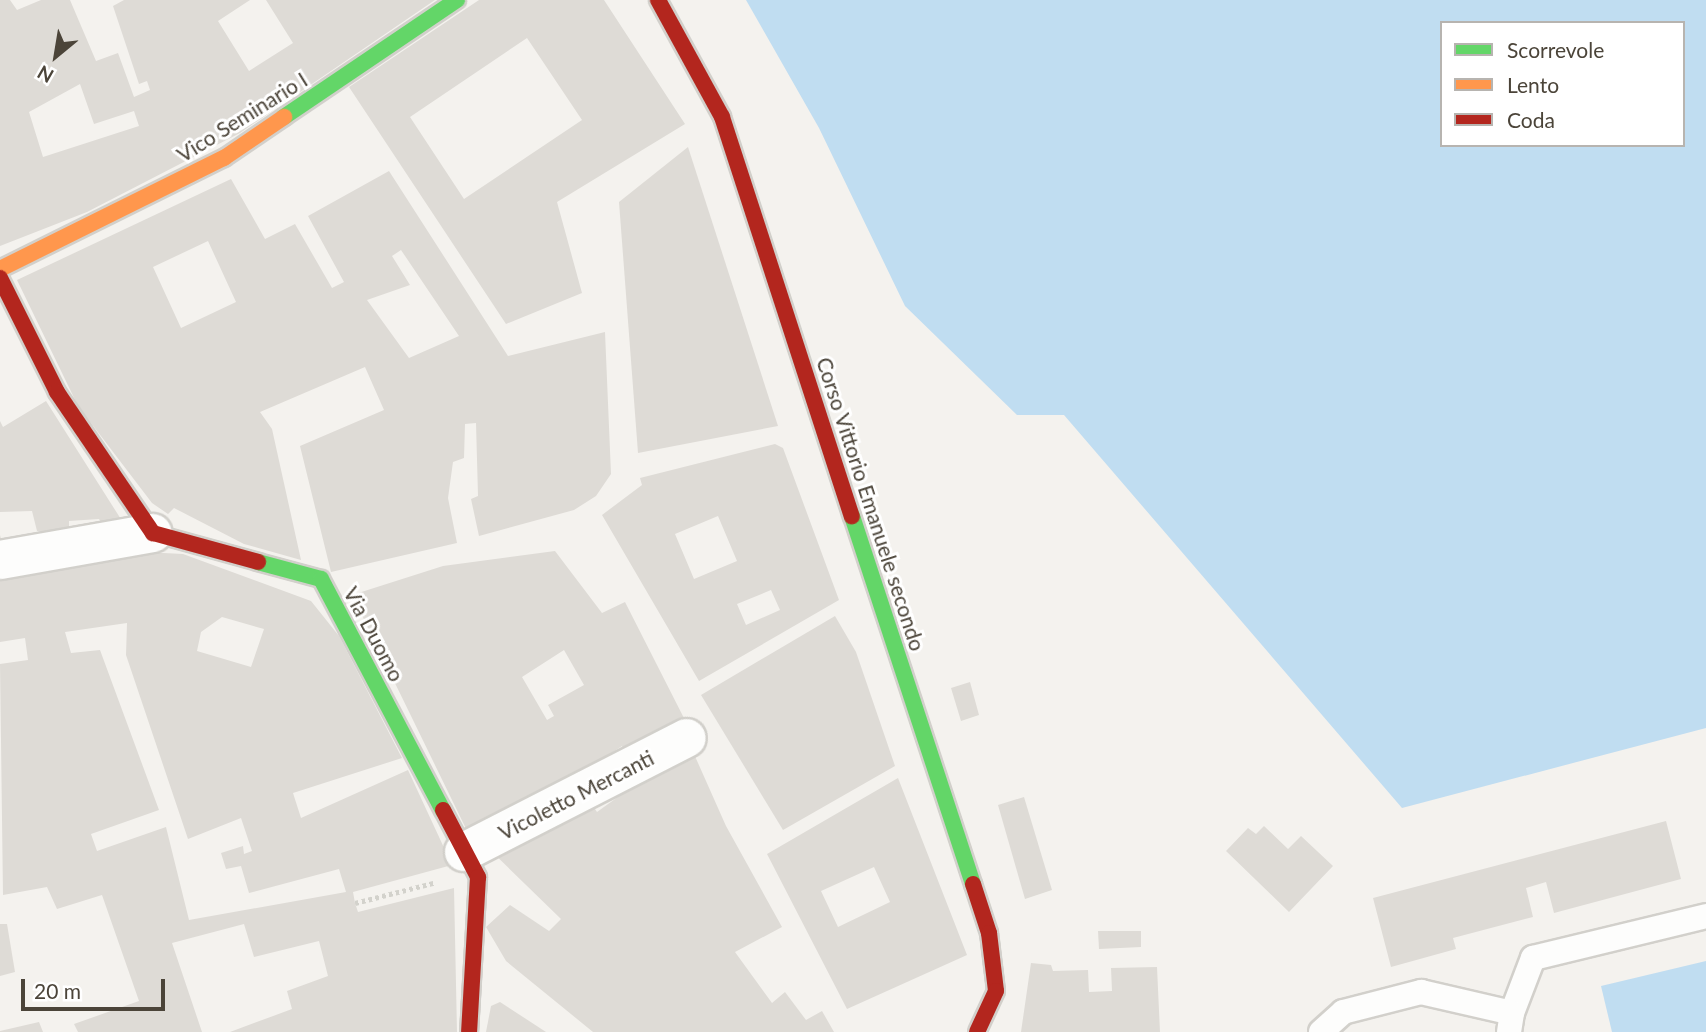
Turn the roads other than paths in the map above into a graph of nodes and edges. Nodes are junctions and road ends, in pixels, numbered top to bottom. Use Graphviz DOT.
graph roads {
  1 [pos="457,0"];
  2 [pos="658,0"];
  3 [pos="0,269"];
  4 [pos="0,278"];
  5 [pos="153,533"];
  6 [pos="0,560"];
  7 [pos="687,738"];
  8 [pos="470,863"];
  9 [pos="1706,916"];
  10 [pos="1510,1022"];
  11 [pos="469,1032"];
  12 [pos="977,1032"];
  13 [pos="1321,1032"];
  1 -- 3 [label="street, Vico Seminario I"];
  2 -- 12 [label="street, Corso Vittorio Emanuele secondo"];
  4 -- 5 [label="street"];
  5 -- 6 [label="street"];
  5 -- 8 [label="street, Via Duomo"];
  7 -- 8 [label="street, Vicoletto Mercanti"];
  8 -- 11 [label="street, Via Duomo"];
  9 -- 10 [label="lane"];
  10 -- 13 [label="lane"];
}
